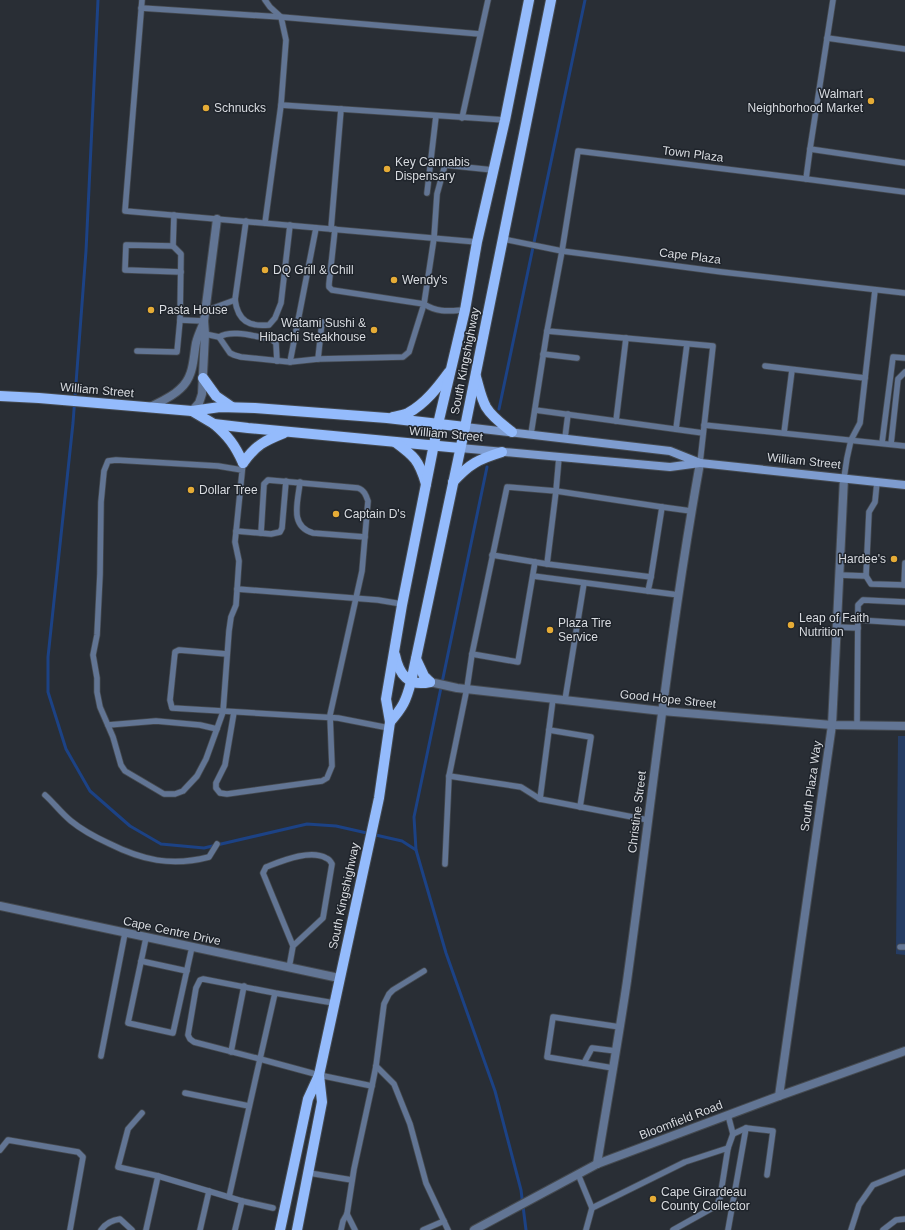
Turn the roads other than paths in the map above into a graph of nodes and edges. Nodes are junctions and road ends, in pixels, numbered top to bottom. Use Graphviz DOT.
graph roads {
  1 [pos="142,0"];
  2 [pos="265,0"];
  3 [pos="488,0"];
  4 [pos="529,0"];
  5 [pos="551,0"];
  6 [pos="833,0"];
  7 [pos="141,8"];
  8 [pos="281,17"];
  9 [pos="480,34"];
  10 [pos="827,38"];
  11 [pos="905,49"];
  12 [pos="281,104"];
  13 [pos="341,109"];
  14 [pos="436,116"];
  15 [pos="462,118"];
  16 [pos="505,120"];
  17 [pos="810,149"];
  18 [pos="905,163"];
  19 [pos="493,170"];
  20 [pos="806,179"];
  21 [pos="905,192"];
  22 [pos="427,193"];
  23 [pos="174,215"];
  24 [pos="217,219"];
  25 [pos="246,221"];
  26 [pos="265,223"];
  27 [pos="290,225"];
  28 [pos="316,228"];
  29 [pos="333,229"];
  30 [pos="434,238"];
  31 [pos="503,239"];
  32 [pos="477,242"];
  33 [pos="173,246"];
  34 [pos="562,251"];
  35 [pos="181,272"];
  36 [pos="875,290"];
  37 [pos="905,293"];
  38 [pos="235,300"];
  39 [pos="424,304"];
  40 [pos="465,310"];
  41 [pos="205,311"];
  42 [pos="180,320"];
  43 [pos="204,321"];
  44 [pos="322,322"];
  45 [pos="547,331"];
  46 [pos="205,334"];
  47 [pos="219,337"];
  48 [pos="626,338"];
  49 [pos="687,344"];
  50 [pos="137,351"];
  51 [pos="543,354"];
  52 [pos="577,358"];
  53 [pos="905,358"];
  54 [pos="318,359"];
  55 [pos="277,361"];
  56 [pos="290,362"];
  57 [pos="765,366"];
  58 [pos="452,369"];
  59 [pos="792,370"];
  60 [pos="905,372"];
  61 [pos="475,374"];
  62 [pos="203,378"];
  63 [pos="865,378"];
  64 [pos="0,396"];
  65 [pos="150,407"];
  66 [pos="234,408"];
  67 [pos="535,410"];
  68 [pos="192,411"];
  69 [pos="568,414"];
  70 [pos="387,418"];
  71 [pos="616,421"];
  72 [pos="214,424"];
  73 [pos="438,424"];
  74 [pos="704,426"];
  75 [pos="465,427"];
  76 [pos="676,429"];
  77 [pos="285,432"];
  78 [pos="512,432"];
  79 [pos="703,433"];
  80 [pos="784,433"];
  81 [pos="531,434"];
  82 [pos="565,438"];
  83 [pos="851,440"];
  84 [pos="395,442"];
  85 [pos="882,443"];
  86 [pos="891,444"];
  87 [pos="434,446"];
  88 [pos="905,446"];
  89 [pos="460,448"];
  90 [pos="502,452"];
  91 [pos="559,457"];
  92 [pos="700,463"];
  93 [pos="243,466"];
  94 [pos="844,478"];
  95 [pos="286,481"];
  96 [pos="300,482"];
  97 [pos="453,482"];
  98 [pos="877,482"];
  99 [pos="426,485"];
  100 [pos="905,485"];
  101 [pos="556,491"];
  102 [pos="662,507"];
  103 [pos="691,511"];
  104 [pos="236,531"];
  105 [pos="261,533"];
  106 [pos="365,537"];
  107 [pos="492,555"];
  108 [pos="535,562"];
  109 [pos="905,562"];
  110 [pos="547,564"];
  111 [pos="839,575"];
  112 [pos="533,576"];
  113 [pos="866,576"];
  114 [pos="651,577"];
  115 [pos="584,583"];
  116 [pos="904,585"];
  117 [pos="237,589"];
  118 [pos="648,591"];
  119 [pos="679,595"];
  120 [pos="356,599"];
  121 [pos="905,602"];
  122 [pos="402,604"];
  123 [pos="858,620"];
  124 [pos="905,623"];
  125 [pos="837,627"];
  126 [pos="858,628"];
  127 [pos="394,651"];
  128 [pos="227,654"];
  129 [pos="472,654"];
  130 [pos="416,659"];
  131 [pos="411,682"];
  132 [pos="430,682"];
  133 [pos="467,688"];
  134 [pos="553,698"];
  135 [pos="565,700"];
  136 [pos="662,711"];
  137 [pos="223,712"];
  138 [pos="234,712"];
  139 [pos="330,717"];
  140 [pos="108,725"];
  141 [pos="389,725"];
  142 [pos="832,725"];
  143 [pos="857,725"];
  144 [pos="905,726"];
  145 [pos="218,729"];
  146 [pos="549,730"];
  147 [pos="449,776"];
  148 [pos="44,795"];
  149 [pos="540,799"];
  150 [pos="580,807"];
  151 [pos="648,820"];
  152 [pos="218,844"];
  153 [pos="445,864"];
  154 [pos="0,906"];
  155 [pos="125,933"];
  156 [pos="146,938"];
  157 [pos="293,946"];
  158 [pos="192,947"];
  159 [pos="141,961"];
  160 [pos="288,968"];
  161 [pos="187,971"];
  162 [pos="424,971"];
  163 [pos="340,978"];
  164 [pos="244,986"];
  165 [pos="275,993"];
  166 [pos="334,1003"];
  167 [pos="620,1027"];
  168 [pos="616,1051"];
  169 [pos="905,1051"];
  170 [pos="231,1052"];
  171 [pos="101,1056"];
  172 [pos="260,1059"];
  173 [pos="584,1063"];
  174 [pos="376,1066"];
  175 [pos="613,1068"];
  176 [pos="319,1075"];
  177 [pos="372,1086"];
  178 [pos="185,1093"];
  179 [pos="778,1096"];
  180 [pos="249,1106"];
  181 [pos="142,1113"];
  182 [pos="728,1115"];
  183 [pos="746,1128"];
  184 [pos="733,1134"];
  185 [pos="728,1148"];
  186 [pos="0,1150"];
  187 [pos="597,1164"];
  188 [pos="905,1172"];
  189 [pos="309,1173"];
  190 [pos="578,1174"];
  191 [pos="767,1175"];
  192 [pos="158,1176"];
  193 [pos="352,1180"];
  194 [pos="209,1191"];
  195 [pos="229,1197"];
  196 [pos="242,1201"];
  197 [pos="273,1208"];
  198 [pos="592,1208"];
  199 [pos="347,1214"];
  200 [pos="905,1219"];
  201 [pos="444,1221"];
  202 [pos="728,1228"];
  203 [pos="70,1230"];
  204 [pos="101,1230"];
  205 [pos="132,1230"];
  206 [pos="146,1230"];
  207 [pos="200,1230"];
  208 [pos="235,1230"];
  209 [pos="280,1230"];
  210 [pos="297,1230"];
  211 [pos="341,1230"];
  212 [pos="355,1230"];
  213 [pos="423,1230"];
  214 [pos="448,1230"];
  215 [pos="474,1230"];
  216 [pos="586,1230"];
  217 [pos="673,1230"];
  218 [pos="723,1230"];
  219 [pos="851,1230"];
  220 [pos="883,1230"];
  1 -- 7 [label="lane"];
  2 -- 8 [label="lane"];
  3 -- 9 [label="lane"];
  4 -- 16 [label="main road, South Kingshighway"];
  5 -- 31 [label="main road, South Kingshighway"];
  6 -- 10 [label="lane"];
  7 -- 8 [label="lane"];
  7 -- 23 [label="lane"];
  8 -- 9 [label="lane"];
  8 -- 12 [label="lane"];
  9 -- 15 [label="lane"];
  10 -- 11 [label="lane"];
  10 -- 17 [label="lane"];
  12 -- 13 [label="lane"];
  12 -- 26 [label="lane"];
  13 -- 14 [label="lane"];
  13 -- 29 [label="lane"];
  14 -- 15 [label="lane"];
  14 -- 22 [label="lane"];
  15 -- 16 [label="lane"];
  16 -- 19 [label="main road, South Kingshighway"];
  17 -- 18 [label="lane"];
  17 -- 20 [label="lane"];
  19 -- 30 [label="lane"];
  19 -- 32 [label="main road, South Kingshighway"];
  20 -- 21 [label="lane, Town Plaza"];
  20 -- 34 [label="lane, Town Plaza"];
  23 -- 24 [label="lane"];
  23 -- 33 [label="lane"];
  24 -- 25 [label="lane"];
  24 -- 41 [label="street"];
  25 -- 26 [label="lane"];
  25 -- 38 [label="lane"];
  26 -- 27 [label="lane"];
  27 -- 28 [label="lane"];
  27 -- 38 [label="lane"];
  28 -- 29 [label="lane"];
  28 -- 56 [label="lane"];
  29 -- 30 [label="lane"];
  29 -- 39 [label="lane"];
  30 -- 32 [label="lane"];
  30 -- 39 [label="lane"];
  31 -- 34 [label="lane, Cape Plaza"];
  31 -- 61 [label="main road, South Kingshighway"];
  32 -- 40 [label="main road, South Kingshighway"];
  33 -- 35 [label="lane"];
  33 -- 35 [label="lane"];
  34 -- 36 [label="lane, Cape Plaza"];
  34 -- 45 [label="lane"];
  35 -- 42 [label="lane"];
  36 -- 37 [label="lane, Cape Plaza"];
  36 -- 63 [label="lane"];
  38 -- 41 [label="lane"];
  39 -- 40 [label="lane"];
  39 -- 54 [label="lane"];
  40 -- 58 [label="main road, South Kingshighway"];
  41 -- 43 [label="street"];
  42 -- 43 [label="lane"];
  42 -- 50 [label="lane"];
  43 -- 46 [label="street"];
  43 -- 65 [label="street"];
  44 -- 54 [label="lane"];
  45 -- 48 [label="lane"];
  45 -- 51 [label="lane"];
  46 -- 47 [label="lane"];
  46 -- 62 [label="street"];
  47 -- 55 [label="lane"];
  47 -- 55 [label="lane"];
  48 -- 49 [label="lane"];
  48 -- 71 [label="lane"];
  49 -- 74 [label="lane"];
  49 -- 76 [label="lane"];
  51 -- 52 [label="lane"];
  51 -- 67 [label="lane"];
  53 -- 85 [label="lane"];
  54 -- 56 [label="lane"];
  55 -- 56 [label="lane"];
  57 -- 59 [label="lane"];
  58 -- 70 [label="main road"];
  58 -- 73 [label="main road, South Kingshighway"];
  59 -- 63 [label="lane"];
  59 -- 80 [label="lane"];
  60 -- 86 [label="lane"];
  61 -- 75 [label="main road, South Kingshighway"];
  61 -- 78 [label="main road"];
  62 -- 66 [label="main road"];
  62 -- 68 [label="street"];
  63 -- 83 [label="lane"];
  64 -- 65 [label="main road, William Street"];
  65 -- 68 [label="main road, William Street"];
  66 -- 68 [label="main road, William Street"];
  66 -- 70 [label="main road, William Street"];
  67 -- 69 [label="lane"];
  67 -- 81 [label="lane"];
  68 -- 72 [label="main road, William Street"];
  69 -- 71 [label="lane"];
  69 -- 82 [label="lane"];
  70 -- 73 [label="main road, William Street"];
  71 -- 76 [label="lane"];
  72 -- 77 [label="main road, William Street"];
  72 -- 93 [label="main road"];
  73 -- 75 [label="main road, William Street"];
  73 -- 87 [label="main road, South Kingshighway"];
  74 -- 79 [label="lane"];
  74 -- 80 [label="lane"];
  75 -- 78 [label="main road, William Street"];
  75 -- 89 [label="main road, South Kingshighway"];
  76 -- 79 [label="lane"];
  77 -- 84 [label="main road, William Street"];
  77 -- 93 [label="main road"];
  78 -- 81 [label="main road, William Street"];
  79 -- 92 [label="lane"];
  80 -- 83 [label="lane"];
  81 -- 82 [label="main road, William Street"];
  82 -- 92 [label="main road, William Street"];
  83 -- 85 [label="lane"];
  83 -- 94 [label="lane"];
  84 -- 87 [label="main road, William Street"];
  84 -- 99 [label="main road"];
  85 -- 86 [label="lane"];
  86 -- 88 [label="lane"];
  87 -- 89 [label="main road, William Street"];
  87 -- 99 [label="main road, South Kingshighway"];
  89 -- 90 [label="main road, William Street"];
  89 -- 97 [label="main road, South Kingshighway"];
  90 -- 91 [label="main road, William Street"];
  90 -- 97 [label="main road"];
  91 -- 92 [label="main road, William Street"];
  91 -- 101 [label="lane"];
  92 -- 94 [label="main road, William Street"];
  92 -- 103 [label="street, Christine Street"];
  93 -- 104 [label="lane"];
  93 -- 140 [label="lane"];
  94 -- 98 [label="main road, William Street"];
  94 -- 111 [label="street, South Plaza Way"];
  95 -- 96 [label="lane"];
  95 -- 105 [label="lane"];
  95 -- 105 [label="lane"];
  96 -- 106 [label="lane"];
  96 -- 106 [label="lane"];
  97 -- 130 [label="main road, South Kingshighway"];
  98 -- 100 [label="main road, William Street"];
  98 -- 113 [label="lane"];
  99 -- 122 [label="main road, South Kingshighway"];
  101 -- 102 [label="lane"];
  101 -- 107 [label="lane"];
  101 -- 110 [label="lane"];
  102 -- 103 [label="lane"];
  102 -- 114 [label="lane"];
  103 -- 119 [label="street, Christine Street"];
  104 -- 105 [label="lane"];
  104 -- 117 [label="lane"];
  106 -- 120 [label="lane"];
  107 -- 108 [label="lane"];
  107 -- 129 [label="lane"];
  108 -- 110 [label="lane"];
  108 -- 112 [label="lane"];
  109 -- 116 [label="lane"];
  110 -- 114 [label="lane"];
  111 -- 113 [label="lane"];
  111 -- 125 [label="street, South Plaza Way"];
  112 -- 115 [label="lane"];
  112 -- 129 [label="lane"];
  113 -- 116 [label="lane"];
  114 -- 118 [label="lane"];
  115 -- 118 [label="lane"];
  115 -- 135 [label="lane"];
  117 -- 120 [label="lane"];
  117 -- 128 [label="lane"];
  118 -- 119 [label="lane"];
  119 -- 136 [label="street, Christine Street"];
  120 -- 122 [label="lane"];
  120 -- 139 [label="lane"];
  121 -- 123 [label="lane"];
  122 -- 127 [label="main road, South Kingshighway"];
  123 -- 124 [label="lane"];
  123 -- 126 [label="lane"];
  125 -- 126 [label="lane"];
  125 -- 142 [label="street, South Plaza Way"];
  126 -- 143 [label="lane"];
  127 -- 131 [label="main road"];
  127 -- 141 [label="main road, South Kingshighway"];
  128 -- 137 [label="lane"];
  128 -- 137 [label="lane"];
  129 -- 133 [label="lane"];
  130 -- 131 [label="main road, South Kingshighway"];
  130 -- 132 [label="main road"];
  131 -- 132 [label="main road"];
  131 -- 141 [label="main road, South Kingshighway"];
  132 -- 133 [label="street, Good Hope Street"];
  133 -- 134 [label="street, Good Hope Street"];
  133 -- 147 [label="lane"];
  134 -- 135 [label="street, Good Hope Street"];
  134 -- 146 [label="lane"];
  135 -- 136 [label="street, Good Hope Street"];
  136 -- 142 [label="street, Good Hope Street"];
  136 -- 151 [label="street, Christine Street"];
  137 -- 138 [label="lane"];
  137 -- 145 [label="lane"];
  138 -- 139 [label="lane"];
  138 -- 139 [label="lane"];
  139 -- 141 [label="lane"];
  140 -- 145 [label="lane"];
  140 -- 145 [label="lane"];
  141 -- 163 [label="main road, South Kingshighway"];
  142 -- 143 [label="street, Good Hope Street"];
  142 -- 179 [label="street, South Plaza Way"];
  143 -- 144 [label="street, Good Hope Street"];
  146 -- 149 [label="lane"];
  146 -- 150 [label="lane"];
  147 -- 149 [label="lane"];
  147 -- 153 [label="lane"];
  148 -- 152 [label="lane"];
  149 -- 150 [label="lane"];
  150 -- 151 [label="lane"];
  151 -- 167 [label="street, Christine Street"];
  154 -- 155 [label="street, Cape Centre Drive"];
  155 -- 156 [label="street, Cape Centre Drive"];
  155 -- 171 [label="lane"];
  156 -- 158 [label="street, Cape Centre Drive"];
  156 -- 159 [label="lane"];
  157 -- 157 [label="lane"];
  157 -- 160 [label="lane"];
  158 -- 160 [label="street, Cape Centre Drive"];
  158 -- 161 [label="lane"];
  159 -- 161 [label="lane"];
  159 -- 161 [label="lane"];
  160 -- 163 [label="street, Cape Centre Drive"];
  162 -- 174 [label="lane"];
  163 -- 166 [label="main road, South Kingshighway"];
  164 -- 165 [label="lane"];
  164 -- 170 [label="lane"];
  164 -- 170 [label="lane"];
  165 -- 166 [label="lane"];
  165 -- 172 [label="lane"];
  166 -- 176 [label="main road, South Kingshighway"];
  167 -- 168 [label="street, Christine Street"];
  167 -- 173 [label="lane"];
  168 -- 173 [label="lane"];
  168 -- 175 [label="street, Christine Street"];
  169 -- 179 [label="street, Bloomfield Road"];
  170 -- 172 [label="lane"];
  172 -- 176 [label="lane"];
  172 -- 180 [label="lane"];
  173 -- 175 [label="lane"];
  174 -- 177 [label="lane"];
  174 -- 201 [label="lane"];
  175 -- 187 [label="street, Christine Street"];
  176 -- 177 [label="lane"];
  176 -- 189 [label="main road, South Kingshighway"];
  176 -- 209 [label="main road, South Kingshighway"];
  177 -- 193 [label="lane"];
  178 -- 180 [label="lane"];
  179 -- 182 [label="street, Bloomfield Road"];
  180 -- 195 [label="lane"];
  181 -- 192 [label="lane"];
  182 -- 184 [label="lane"];
  182 -- 187 [label="street, Bloomfield Road"];
  183 -- 184 [label="lane"];
  183 -- 191 [label="lane"];
  183 -- 202 [label="lane"];
  184 -- 185 [label="lane"];
  185 -- 198 [label="lane"];
  185 -- 217 [label="lane"];
  186 -- 203 [label="lane"];
  187 -- 190 [label="street, Bloomfield Road"];
  188 -- 219 [label="lane"];
  189 -- 193 [label="lane"];
  189 -- 210 [label="main road, South Kingshighway"];
  190 -- 198 [label="lane"];
  190 -- 215 [label="street, Bloomfield Road"];
  192 -- 194 [label="lane"];
  192 -- 206 [label="lane"];
  193 -- 199 [label="lane"];
  194 -- 195 [label="lane"];
  194 -- 207 [label="lane"];
  195 -- 196 [label="lane"];
  196 -- 197 [label="lane"];
  196 -- 208 [label="lane"];
  198 -- 216 [label="lane"];
  199 -- 211 [label="lane"];
  199 -- 212 [label="lane"];
  200 -- 220 [label="lane"];
  201 -- 213 [label="lane"];
  201 -- 214 [label="lane"];
  202 -- 218 [label="lane"];
  204 -- 205 [label="lane"];
}
